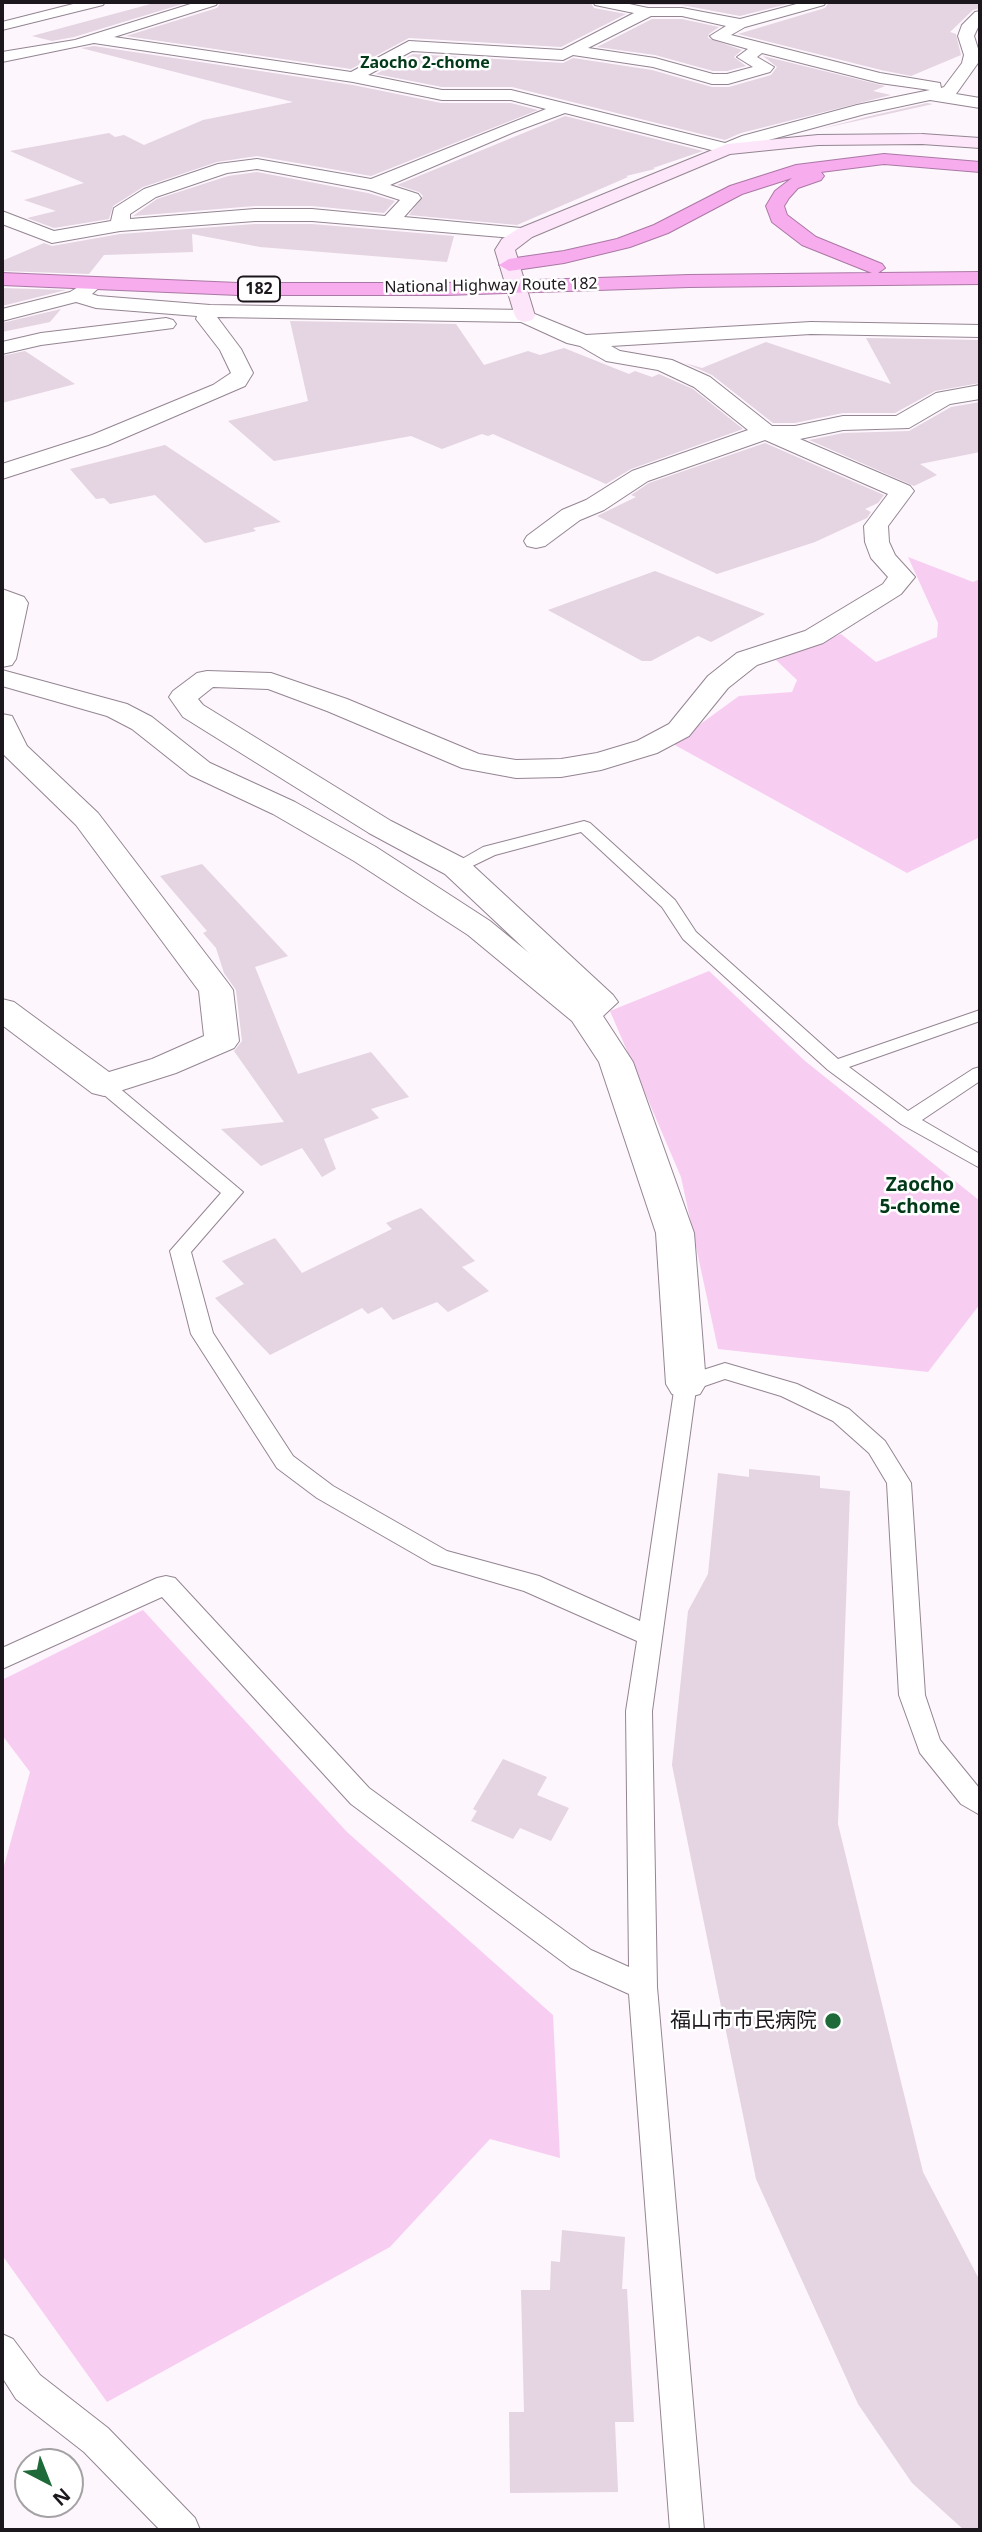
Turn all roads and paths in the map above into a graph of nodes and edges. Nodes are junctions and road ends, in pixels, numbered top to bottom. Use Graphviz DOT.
graph roads {
  1 [pos="98,2"];
  2 [pos="211,2"];
  3 [pos="600,2"];
  4 [pos="819,2"];
  5 [pos="648,12"];
  6 [pos="980,15"];
  7 [pos="740,24"];
  8 [pos="2,26"];
  9 [pos="95,39"];
  10 [pos="765,49"];
  11 [pos="567,52"];
  12 [pos="2,57"];
  13 [pos="540,69"];
  14 [pos="353,77"];
  15 [pos="942,93"];
  16 [pos="980,103"];
  17 [pos="564,108"];
  18 [pos="980,143"];
  19 [pos="727,149"];
  20 [pos="980,167"];
  21 [pos="980,174"];
  22 [pos="373,185"];
  23 [pos="2,217"];
  24 [pos="390,220"];
  25 [pos="120,225"];
  26 [pos="525,233"];
  27 [pos="980,266"];
  28 [pos="875,268"];
  29 [pos="2,269"];
  30 [pos="980,278"];
  31 [pos="2,279"];
  32 [pos="513,280"];
  33 [pos="448,282"];
  34 [pos="85,290"];
  35 [pos="925,299"];
  36 [pos="2,314"];
  37 [pos="208,315"];
  38 [pos="525,316"];
  39 [pos="980,331"];
  40 [pos="586,341"];
  41 [pos="2,348"];
  42 [pos="980,392"];
  43 [pos="767,433"];
  44 [pos="2,472"];
  45 [pos="536,541"];
  46 [pos="2,597"];
  47 [pos="2,659"];
  48 [pos="2,678"];
  49 [pos="2,722"];
  50 [pos="456,867"];
  51 [pos="2,1009"];
  52 [pos="584,1014"];
  53 [pos="980,1015"];
  54 [pos="835,1066"];
  55 [pos="980,1073"];
  56 [pos="104,1085"];
  57 [pos="908,1120"];
  58 [pos="980,1163"];
  59 [pos="685,1384"];
  60 [pos="650,1636"];
  61 [pos="2,1659"];
  62 [pos="980,1804"];
  63 [pos="643,1987"];
  64 [pos="2,2350"];
  65 [pos="183,2530"];
  66 [pos="687,2530"];
  1 -- 8 [label="street"];
  2 -- 9 [label="street"];
  3 -- 5 [label="street"];
  4 -- 7 [label="street"];
  5 -- 7 [label="street"];
  5 -- 11 [label="street"];
  6 -- 15 [label="street"];
  7 -- 10 [label="street"];
  9 -- 12 [label="street"];
  9 -- 14 [label="street"];
  10 -- 11 [label="street"];
  10 -- 15 [label="street"];
  11 -- 13 [label="street"];
  11 -- 14 [label="street"];
  14 -- 17 [label="street"];
  15 -- 16 [label="street"];
  15 -- 19 [label="street"];
  17 -- 19 [label="street"];
  17 -- 22 [label="street"];
  18 -- 19 [label="street"];
  19 -- 26 [label="street"];
  20 -- 32 [label="highway"];
  21 -- 28 [label="highway"];
  22 -- 24 [label="street"];
  22 -- 25 [label="street"];
  23 -- 25 [label="street"];
  24 -- 25 [label="street"];
  24 -- 26 [label="street"];
  26 -- 32 [label="street"];
  27 -- 28 [label="highway, National Highway Route 182"];
  28 -- 32 [label="highway, National Highway Route 182"];
  29 -- 33 [label="highway, National Highway Route 182 / 182"];
  30 -- 32 [label="highway, National Highway Route 182"];
  31 -- 34 [label="highway, National Highway Route 182 / 182"];
  32 -- 33 [label="highway"];
  32 -- 33 [label="highway"];
  32 -- 35 [label="highway"];
  32 -- 38 [label="street"];
  33 -- 34 [label="highway, National Highway Route 182 / 182"];
  34 -- 36 [label="street"];
  34 -- 37 [label="street"];
  37 -- 38 [label="street"];
  37 -- 41 [label="street"];
  37 -- 44 [label="street"];
  38 -- 40 [label="street"];
  39 -- 40 [label="street"];
  40 -- 43 [label="street"];
  42 -- 43 [label="street"];
  43 -- 45 [label="street"];
  43 -- 50 [label="street"];
  46 -- 47 [label="street"];
  48 -- 52 [label="street"];
  49 -- 56 [label="street"];
  50 -- 52 [label="street"];
  50 -- 54 [label="lane"];
  51 -- 56 [label="street"];
  52 -- 59 [label="street"];
  53 -- 54 [label="lane"];
  54 -- 57 [label="lane"];
  55 -- 57 [label="lane"];
  56 -- 60 [label="lane"];
  57 -- 58 [label="lane"];
  59 -- 60 [label="lane"];
  59 -- 62 [label="lane"];
  60 -- 63 [label="lane"];
  61 -- 63 [label="lane"];
  63 -- 66 [label="lane"];
  64 -- 65 [label="lane"];
}
